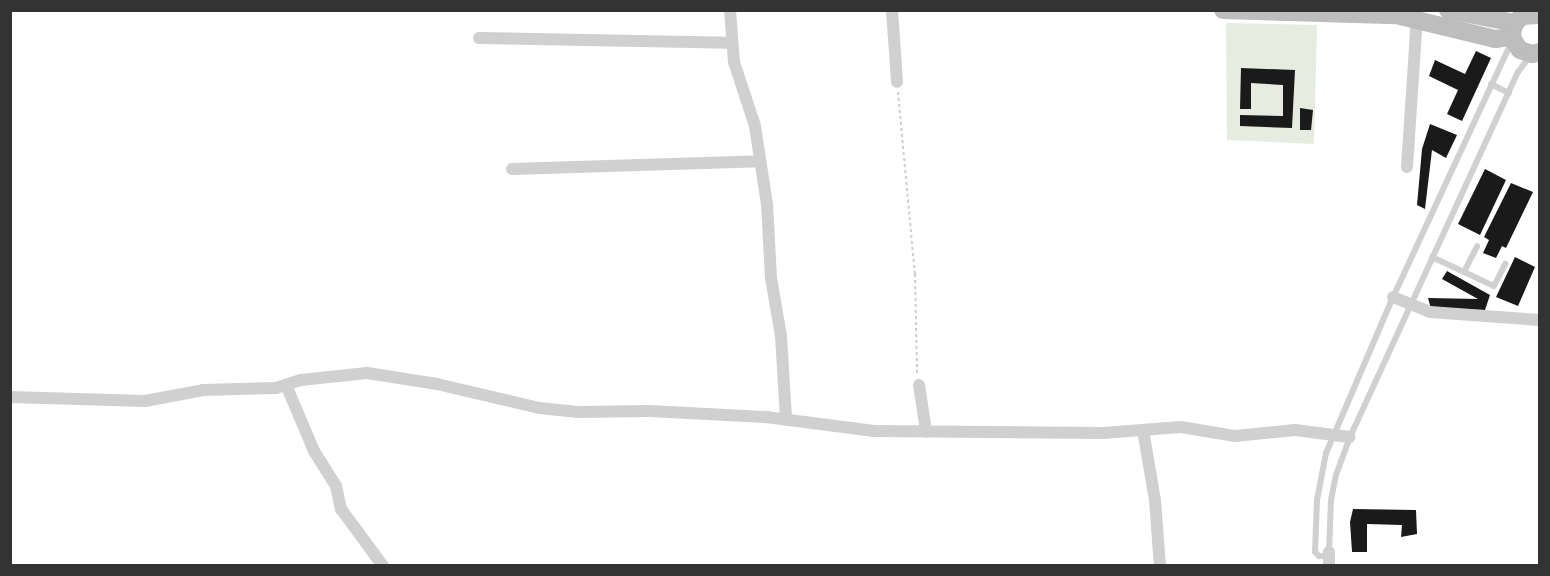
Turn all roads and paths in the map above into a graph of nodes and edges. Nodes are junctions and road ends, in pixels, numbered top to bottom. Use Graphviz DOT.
graph roads {
  1 [pos="730,10"];
  2 [pos="892,10"];
  3 [pos="1223,10"];
  4 [pos="1448,10"];
  5 [pos="1417,18"];
  6 [pos="1522,24"];
  7 [pos="479,39"];
  8 [pos="730,43"];
  9 [pos="1537,54"];
  10 [pos="897,82"];
  11 [pos="1491,84"];
  12 [pos="1509,93"];
  13 [pos="760,161"];
  14 [pos="1407,167"];
  15 [pos="512,169"];
  16 [pos="1477,246"];
  17 [pos="1432,257"];
  18 [pos="1505,264"];
  19 [pos="1464,272"];
  20 [pos="1393,297"];
  21 [pos="1409,305"];
  22 [pos="1539,320"];
  23 [pos="286,385"];
  24 [pos="919,385"];
  25 [pos="10,397"];
  26 [pos="786,418"];
  27 [pos="1143,430"];
  28 [pos="926,431"];
  29 [pos="1332,435"];
  30 [pos="1350,437"];
  31 [pos="1329,552"];
  32 [pos="383,566"];
  33 [pos="1160,566"];
  34 [pos="1329,566"];
  1 -- 8 [label="street"];
  2 -- 10 [label="street"];
  3 -- 5 [label="main road"];
  4 -- 6 [label="main road"];
  5 -- 6 [label="main road"];
  5 -- 14 [label="street"];
  6 -- 9 [label="main road"];
  6 -- 11 [label="lane"];
  7 -- 8 [label="street"];
  8 -- 13 [label="street"];
  9 -- 12 [label="lane"];
  10 -- 24 [label="path"];
  11 -- 12 [label="lane"];
  11 -- 20 [label="lane"];
  12 -- 17 [label="lane"];
  13 -- 15 [label="street"];
  13 -- 26 [label="street"];
  16 -- 19 [label="lane"];
  17 -- 19 [label="lane"];
  17 -- 21 [label="lane"];
  18 -- 19 [label="lane"];
  20 -- 21 [label="street"];
  20 -- 29 [label="lane"];
  21 -- 22 [label="street"];
  21 -- 30 [label="lane"];
  23 -- 25 [label="street"];
  23 -- 26 [label="street"];
  23 -- 32 [label="street"];
  24 -- 28 [label="street"];
  26 -- 28 [label="street"];
  27 -- 28 [label="street"];
  27 -- 29 [label="street"];
  27 -- 33 [label="street"];
  29 -- 30 [label="street"];
  29 -- 31 [label="lane"];
  30 -- 31 [label="lane"];
  31 -- 34 [label="street"];
}
